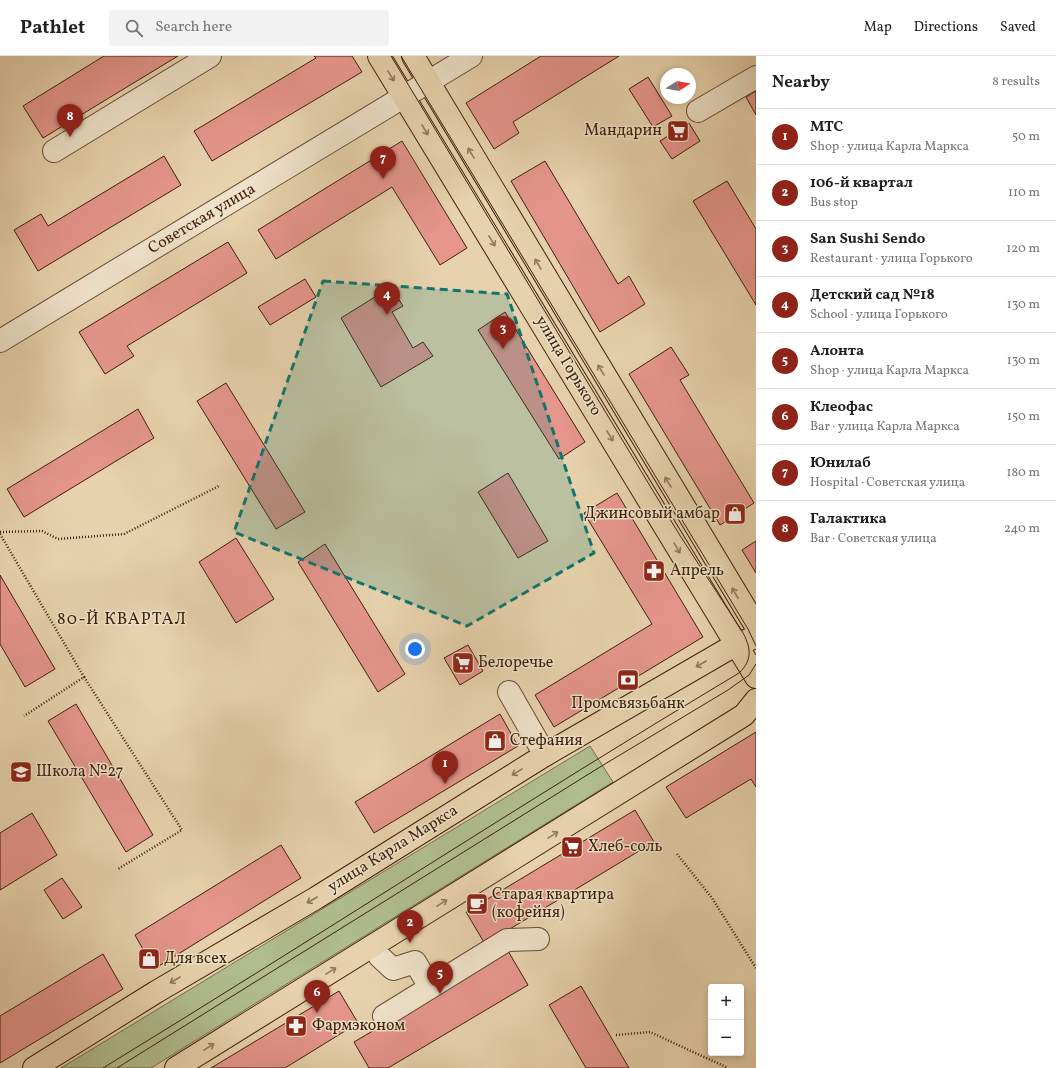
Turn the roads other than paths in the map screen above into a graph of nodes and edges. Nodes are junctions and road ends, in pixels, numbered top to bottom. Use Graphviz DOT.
graph roads {
  1 [pos="210,56"];
  2 [pos="379,56"];
  3 [pos="413,56"];
  4 [pos="471,56"];
  5 [pos="756,77"];
  6 [pos="428,82"];
  7 [pos="404,97"];
  8 [pos="698,111"];
  9 [pos="54,151"];
  10 [pos="0,341"];
  11 [pos="756,626"];
  12 [pos="756,637"];
  13 [pos="735,644"];
  14 [pos="756,677"];
  15 [pos="509,692"];
  16 [pos="756,700"];
  17 [pos="545,755"];
  18 [pos="538,939"];
  19 [pos="380,957"];
  20 [pos="430,987"];
  21 [pos="384,1016"];
  22 [pos="34,1068"];
  23 [pos="176,1068"];
  1 -- 9 [label="street"];
  2 -- 7 [label="main road, улица Горького, one-way"];
  3 -- 6 [label="main road, улица Горького"];
  4 -- 6 [label="street, Советская улица"];
  5 -- 8 [label="street"];
  6 -- 7 [label="street, Советская улица"];
  11 -- 6 [label="main road, улица Горького, one-way"];
  7 -- 10 [label="street, Советская улица"];
  7 -- 13 [label="main road, улица Горького, one-way"];
  12 -- 13 [label="main road, улица Карла Маркса"];
  13 -- 14 [label="main road, улица Горького"];
  13 -- 17 [label="main road, улица Карла Маркса, one-way"];
  15 -- 17 [label="street"];
  23 -- 16 [label="main road, one-way"];
  17 -- 22 [label="main road, улица Карла Маркса, one-way"];
  18 -- 20 [label="street"];
  19 -- 20 [label="street"];
  20 -- 21 [label="street"];
}
